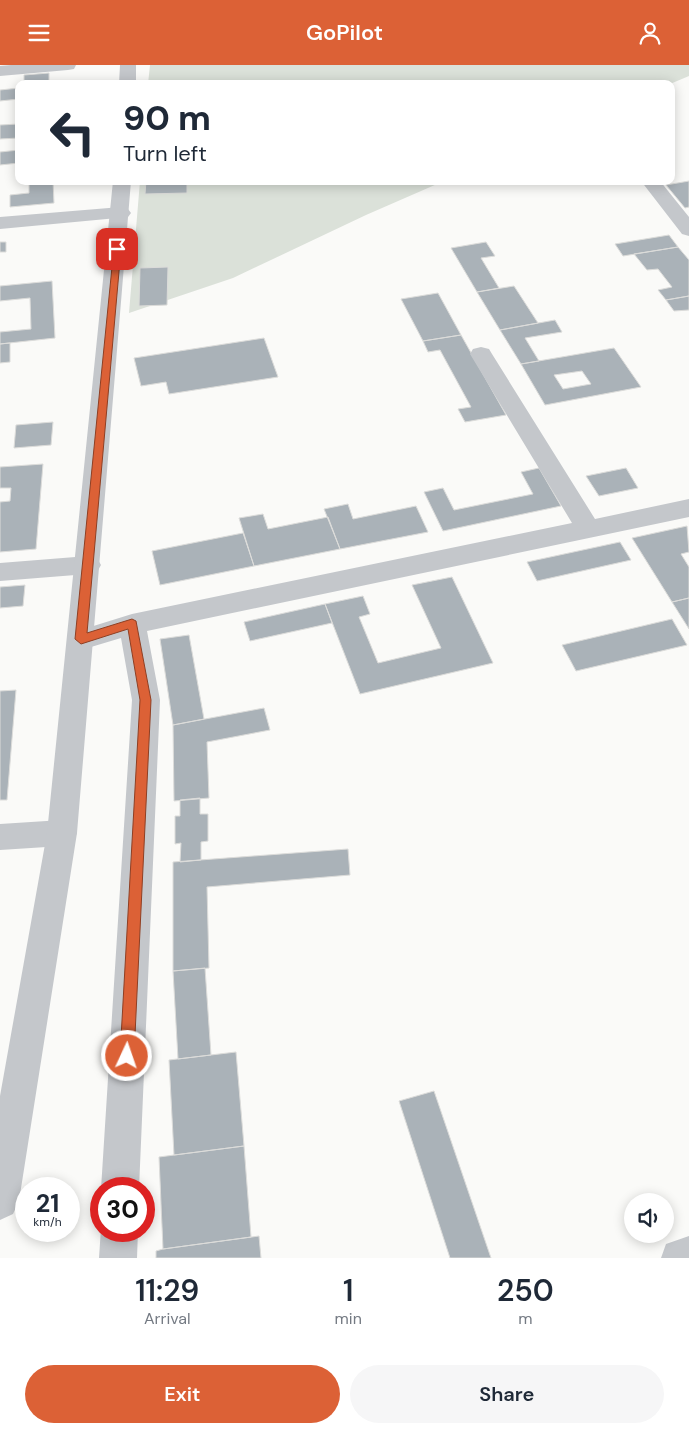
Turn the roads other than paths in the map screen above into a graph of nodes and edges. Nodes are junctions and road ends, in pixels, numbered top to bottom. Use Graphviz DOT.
graph roads {
  1 [pos="68,65"];
  2 [pos="128,65"];
  3 [pos="0,71"];
  4 [pos="128,80"];
  5 [pos="122,185"];
  6 [pos="653,185"];
  7 [pos="121,213"];
  8 [pos="0,223"];
  9 [pos="689,230"];
  10 [pos="481,355"];
  11 [pos="689,508"];
  12 [pos="589,530"];
  13 [pos="88,565"];
  14 [pos="0,572"];
  15 [pos="132,623"];
  16 [pos="81,639"];
  17 [pos="62,833"];
  18 [pos="0,837"];
  19 [pos="121,1177"];
  20 [pos="0,1197"];
  21 [pos="0,1201"];
  22 [pos="118,1242"];
  23 [pos="689,1255"];
  24 [pos="118,1258"];
  25 [pos="680,1258"];
  1 -- 3 [label="street"];
  2 -- 4 [label="street"];
  5 -- 7 [label="street"];
  6 -- 9 [label="street"];
  7 -- 8 [label="street"];
  7 -- 13 [label="street"];
  10 -- 12 [label="street"];
  11 -- 12 [label="street"];
  12 -- 15 [label="street"];
  13 -- 14 [label="street"];
  13 -- 16 [label="street"];
  15 -- 16 [label="street"];
  15 -- 19 [label="street"];
  16 -- 17 [label="street"];
  17 -- 18 [label="street"];
  17 -- 20 [label="street"];
  20 -- 21 [label="street"];
  22 -- 24 [label="street"];
  23 -- 25 [label="street"];
}
